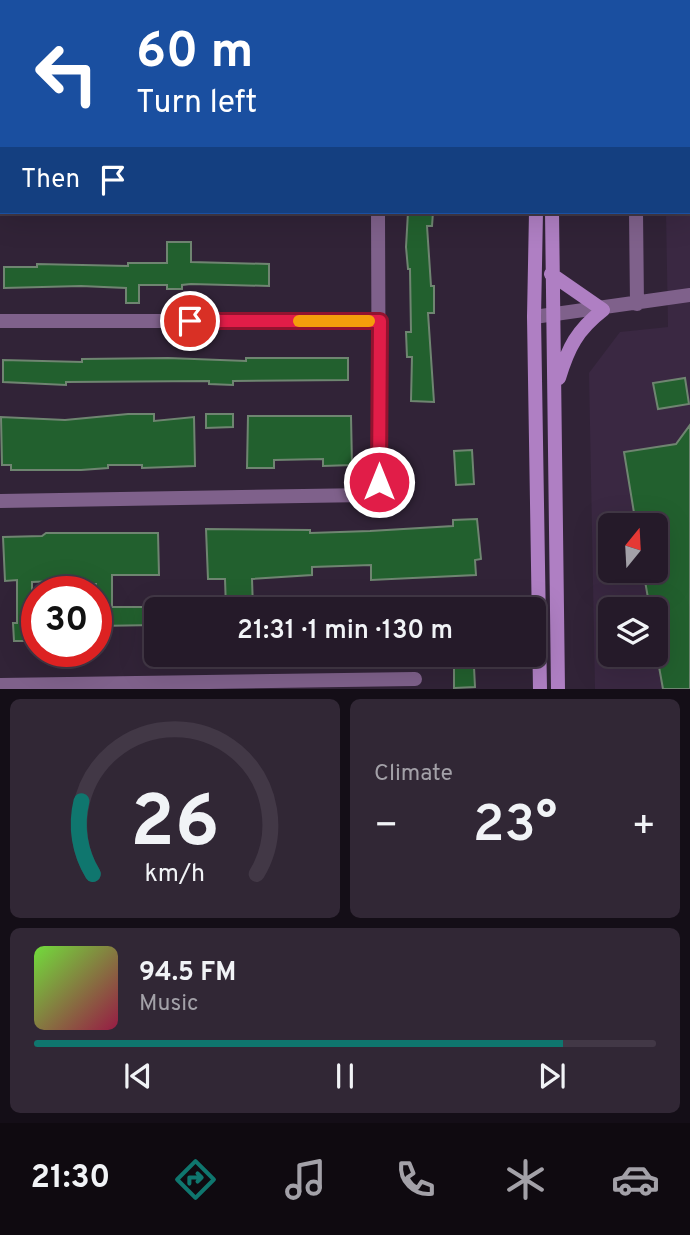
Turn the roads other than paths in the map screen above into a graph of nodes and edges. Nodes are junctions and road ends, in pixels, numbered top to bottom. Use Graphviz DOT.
graph roads {
  1 [pos="378,214"];
  2 [pos="536,214"];
  3 [pos="552,214"];
  4 [pos="636,214"];
  5 [pos="551,274"];
  6 [pos="690,295"];
  7 [pos="637,304"];
  8 [pos="603,310"];
  9 [pos="553,316"];
  10 [pos="534,317"];
  11 [pos="0,321"];
  12 [pos="380,321"];
  13 [pos="555,389"];
  14 [pos="0,501"];
  15 [pos="415,679"];
  16 [pos="0,685"];
  17 [pos="244,686"];
  18 [pos="540,689"];
  19 [pos="558,689"];
  1 -- 12 [label="street"];
  2 -- 10 [label="main road"];
  3 -- 5 [label="main road"];
  4 -- 7 [label="street"];
  5 -- 8 [label="main road"];
  5 -- 9 [label="main road"];
  6 -- 7 [label="street"];
  7 -- 8 [label="street"];
  8 -- 9 [label="street"];
  8 -- 13 [label="main road"];
  9 -- 10 [label="street"];
  9 -- 13 [label="main road"];
  10 -- 18 [label="main road"];
  11 -- 12 [label="street"];
  12 -- 14 [label="street"];
  13 -- 19 [label="main road"];
  15 -- 17 [label="street"];
  16 -- 17 [label="street"];
}
